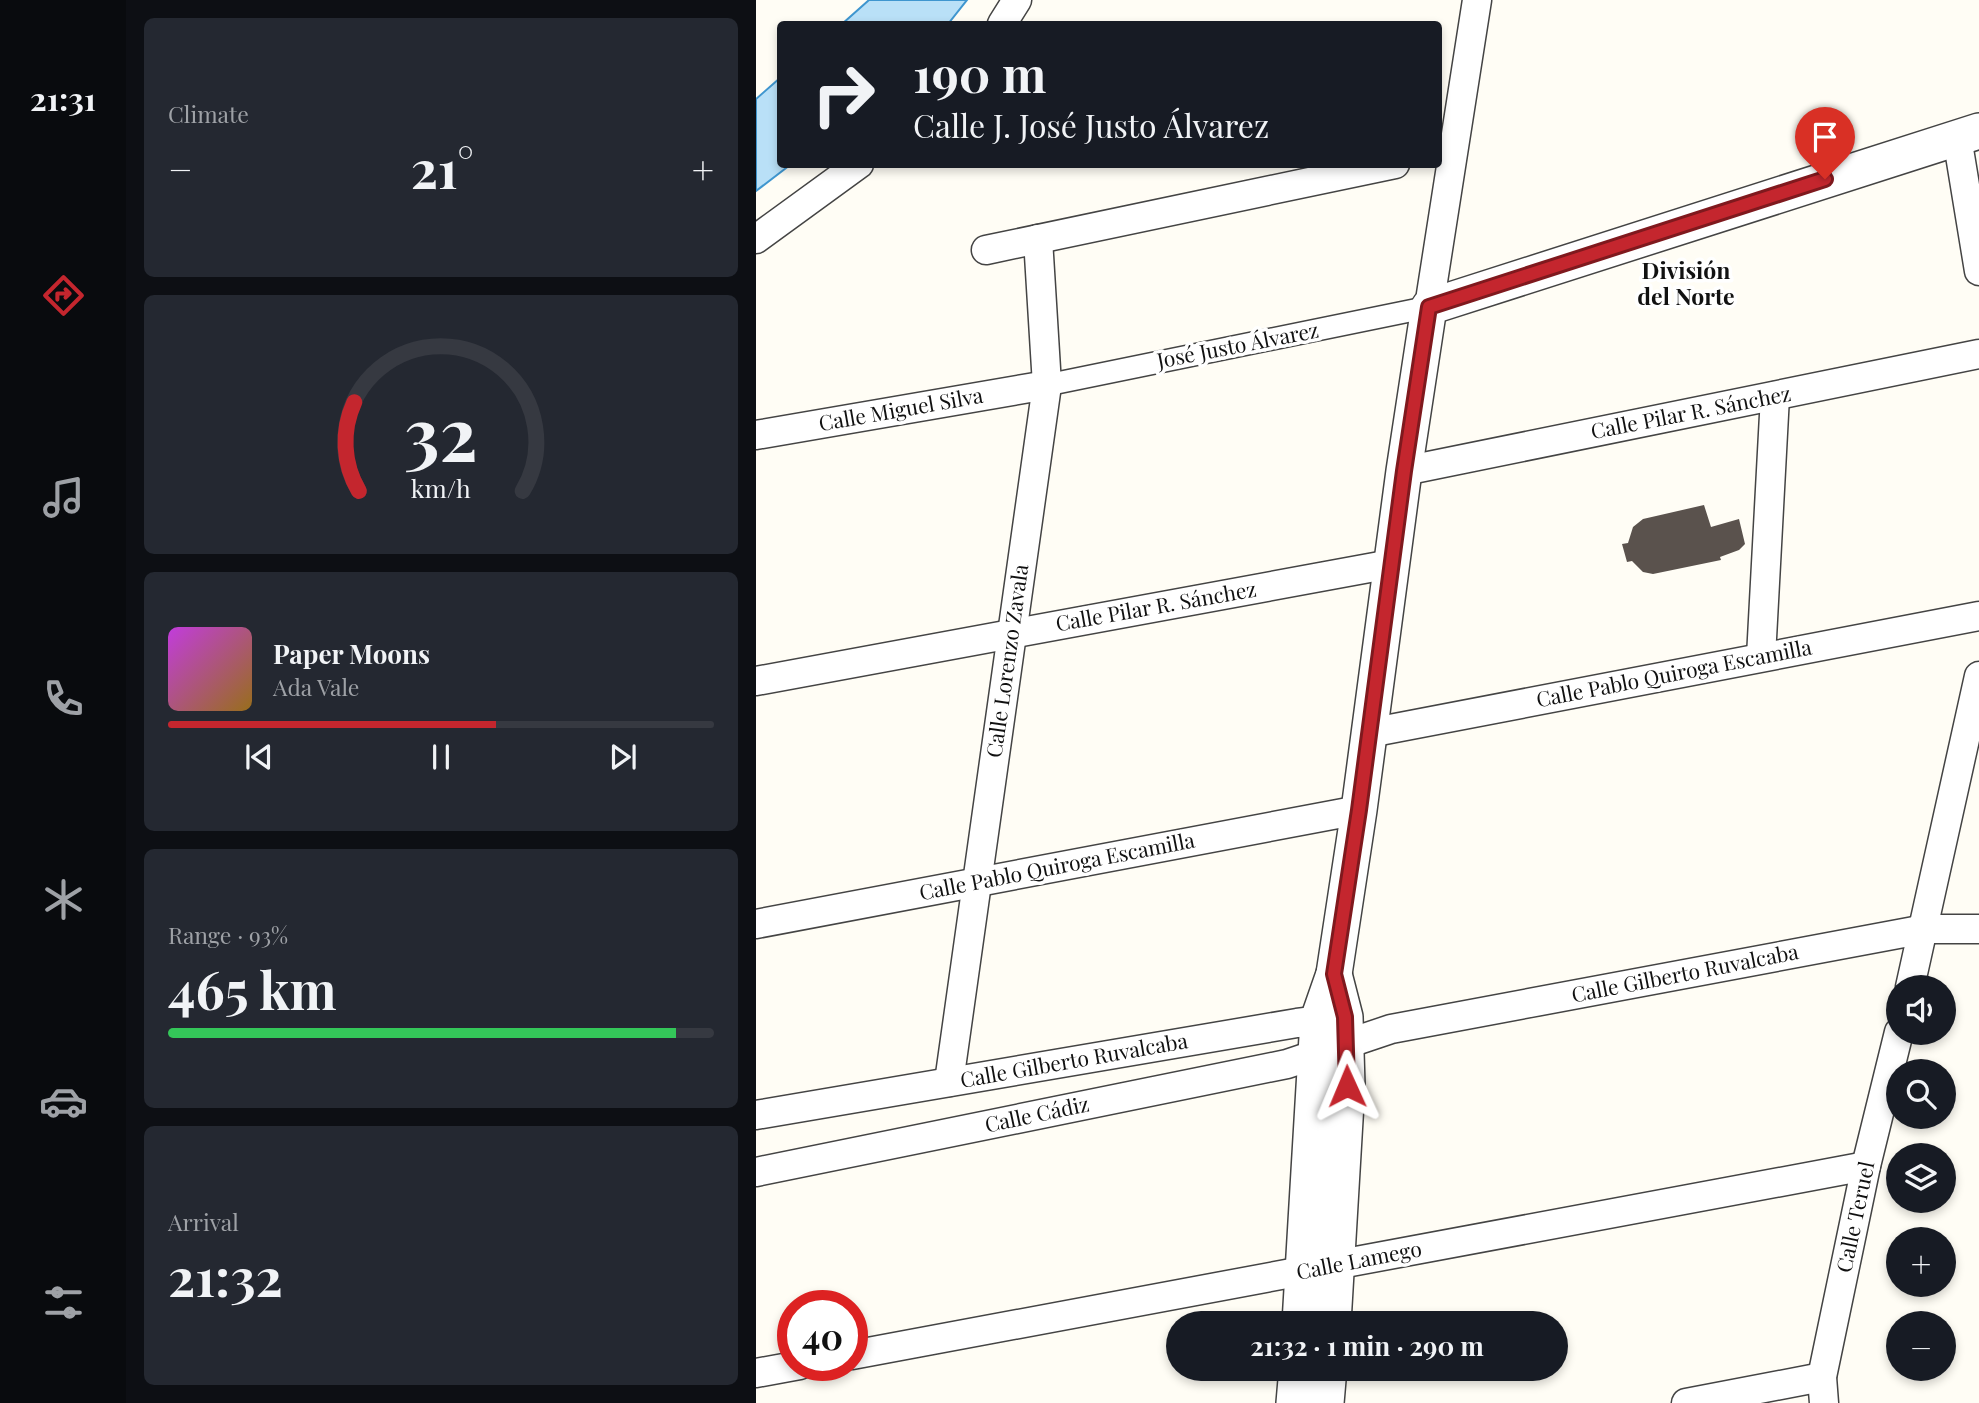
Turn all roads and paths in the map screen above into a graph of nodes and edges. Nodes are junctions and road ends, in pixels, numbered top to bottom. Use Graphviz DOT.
graph roads {
  1 [pos="1017,0"];
  2 [pos="1477,0"];
  3 [pos="1004,21"];
  4 [pos="1968,134"];
  5 [pos="1446,154"];
  6 [pos="854,168"];
  7 [pos="1376,168"];
  8 [pos="756,239"];
  9 [pos="1038,239"];
  10 [pos="986,250"];
  11 [pos="1979,271"];
  12 [pos="1429,307"];
  13 [pos="1979,354"];
  14 [pos="1047,385"];
  15 [pos="1775,396"];
  16 [pos="756,435"];
  17 [pos="1404,471"];
  18 [pos="1391,564"];
  19 [pos="1979,616"];
  20 [pos="1012,634"];
  21 [pos="1761,657"];
  22 [pos="1979,676"];
  23 [pos="756,681"];
  24 [pos="1369,733"];
  25 [pos="1359,810"];
  26 [pos="977,883"];
  27 [pos="756,925"];
  28 [pos="1924,929"];
  29 [pos="1979,929"];
  30 [pos="1913,975"];
  31 [pos="1331,1034"];
  32 [pos="1896,1045"];
  33 [pos="949,1082"];
  34 [pos="756,1115"];
  35 [pos="1866,1166"];
  36 [pos="756,1172"];
  37 [pos="1321,1268"];
  38 [pos="1305,1311"];
  39 [pos="1330,1311"];
  40 [pos="868,1352"];
  41 [pos="777,1369"];
  42 [pos="756,1373"];
  43 [pos="1296,1381"];
  44 [pos="1328,1381"];
  45 [pos="1823,1390"];
  46 [pos="1294,1403"];
  47 [pos="1326,1403"];
  48 [pos="1686,1403"];
  1 -- 3 [label="street"];
  2 -- 5 [label="street"];
  4 -- 11 [label="street"];
  4 -- 12 [label="street"];
  5 -- 12 [label="street"];
  6 -- 8 [label="street"];
  7 -- 9 [label="street"];
  9 -- 10 [label="street"];
  9 -- 14 [label="street, Calle Lorenzo Zavala"];
  12 -- 14 [label="street, José Justo Álvarez"];
  12 -- 17 [label="street"];
  13 -- 15 [label="street, Calle Pilar R. Sánchez"];
  14 -- 16 [label="street, Calle Miguel Silva"];
  14 -- 20 [label="street, Calle Lorenzo Zavala"];
  15 -- 17 [label="street, Calle Pilar R. Sánchez"];
  15 -- 21 [label="street"];
  17 -- 18 [label="street"];
  18 -- 20 [label="street, Calle Pilar R. Sánchez"];
  18 -- 24 [label="street"];
  19 -- 21 [label="street, Calle Pablo Quiroga Escamilla"];
  20 -- 23 [label="street, Calle Pilar R. Sánchez"];
  20 -- 26 [label="street, Calle Lorenzo Zavala"];
  21 -- 24 [label="street, Calle Pablo Quiroga Escamilla"];
  22 -- 28 [label="street"];
  24 -- 25 [label="street"];
  25 -- 26 [label="street, Calle Pablo Quiroga Escamilla"];
  25 -- 31 [label="street"];
  26 -- 27 [label="street, Calle Pablo Quiroga Escamilla"];
  26 -- 33 [label="street, Calle Lorenzo Zavala"];
  28 -- 29 [label="street, Calle Gilberto Ruvalcaba"];
  28 -- 30 [label="street"];
  28 -- 31 [label="street, Calle Gilberto Ruvalcaba"];
  31 -- 33 [label="street, Calle Gilberto Ruvalcaba"];
  31 -- 36 [label="street, Calle Cádiz"];
  31 -- 37 [label="street"];
  32 -- 35 [label="street, Calle Teruel"];
  33 -- 34 [label="street, Calle Gilberto Ruvalcaba"];
  35 -- 37 [label="street, Calle Lamego"];
  35 -- 45 [label="street, Calle Teruel"];
  37 -- 38 [label="street"];
  37 -- 39 [label="street"];
  37 -- 40 [label="street, Calle Lamego"];
  41 -- 42 [label="street"];
  43 -- 46 [label="street"];
  44 -- 47 [label="street"];
  45 -- 48 [label="street"];
}
